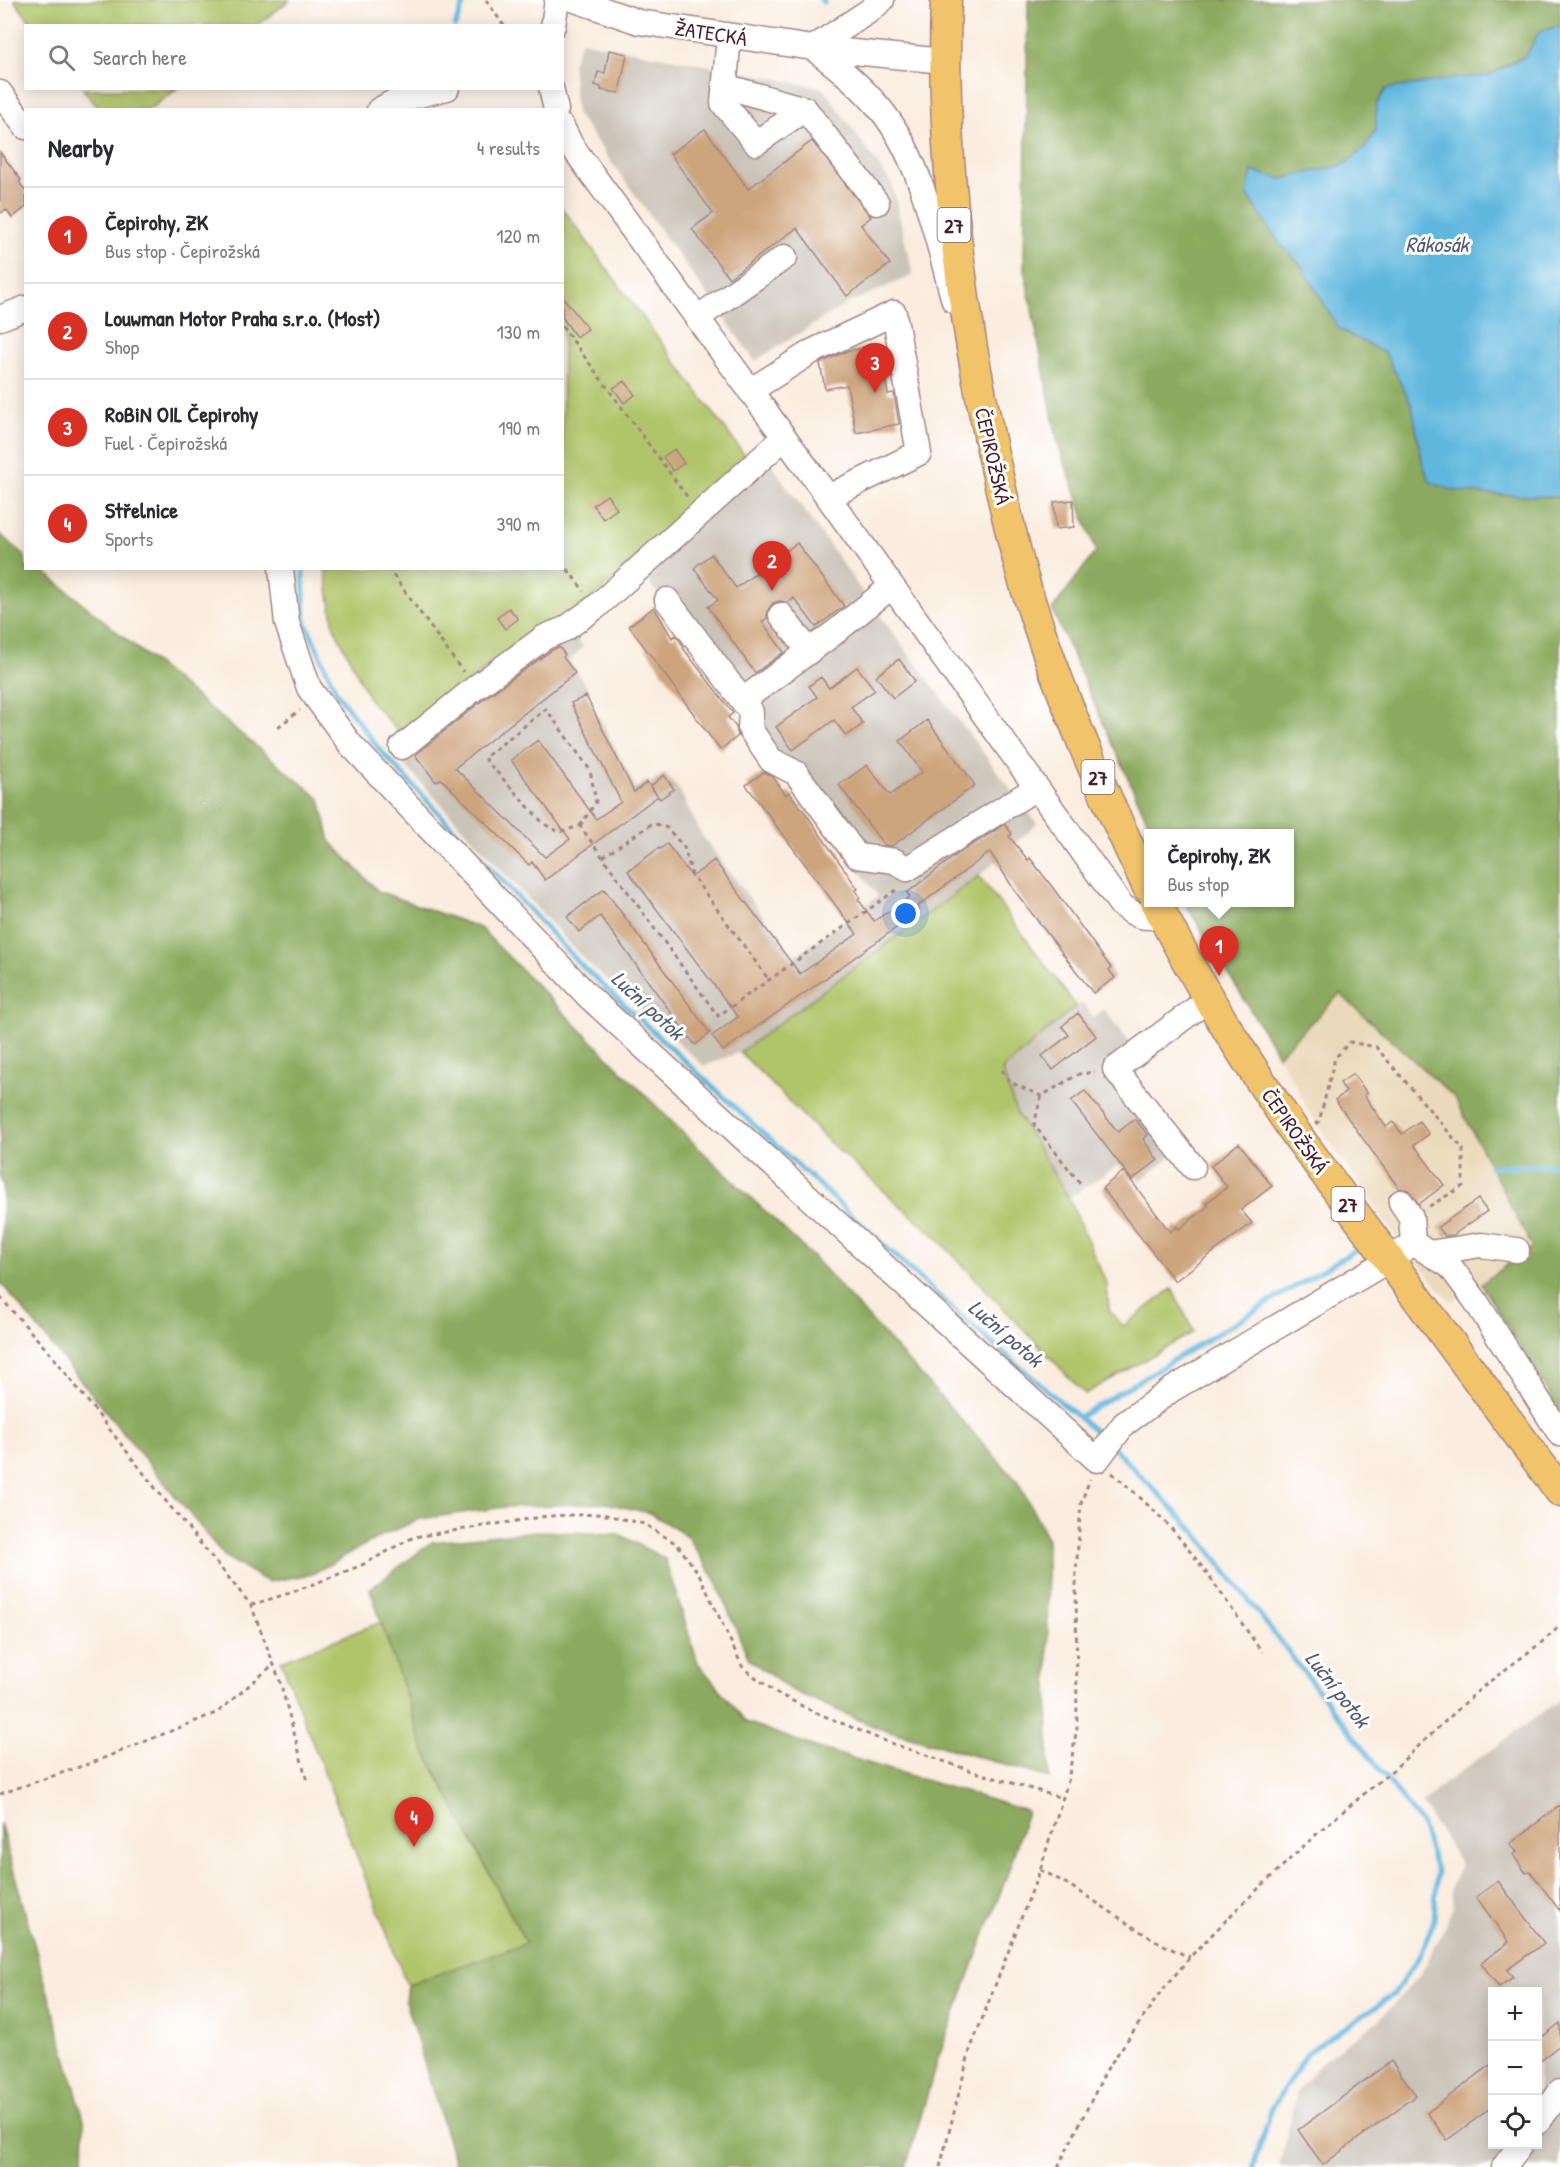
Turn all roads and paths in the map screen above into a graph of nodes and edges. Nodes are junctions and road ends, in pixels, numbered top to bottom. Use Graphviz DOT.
graph roads {
  1 [pos="486,0"];
  2 [pos="557,0"];
  3 [pos="575,0"];
  4 [pos="882,0"];
  5 [pos="946,0"];
  6 [pos="503,24"];
  7 [pos="553,24"];
  8 [pos="729,36"];
  9 [pos="813,48"];
  10 [pos="944,62"];
  11 [pos="724,86"];
  12 [pos="439,90"];
  13 [pos="551,90"];
  14 [pos="0,93"];
  15 [pos="383,108"];
  16 [pos="556,108"];
  17 [pos="805,109"];
  18 [pos="24,124"];
  19 [pos="564,131"];
  20 [pos="877,203"];
  21 [pos="784,256"];
  22 [pos="24,309"];
  23 [pos="0,318"];
  24 [pos="697,318"];
  25 [pos="564,329"];
  26 [pos="978,386"];
  27 [pos="750,391"];
  28 [pos="784,438"];
  29 [pos="828,497"];
  30 [pos="700,514"];
  31 [pos="564,565"];
  32 [pos="281,570"];
  33 [pos="389,570"];
  34 [pos="892,586"];
  35 [pos="668,600"];
  36 [pos="596,607"];
  37 [pos="781,615"];
  38 [pos="809,651"];
  39 [pos="475,688"];
  40 [pos="751,694"];
  41 [pos="315,697"];
  42 [pos="278,727"];
  43 [pos="402,747"];
  44 [pos="1036,788"];
  45 [pos="580,826"];
  46 [pos="603,857"];
  47 [pos="907,869"];
  48 [pos="1144,876"];
  49 [pos="1160,909"];
  50 [pos="769,980"];
  51 [pos="1209,999"];
  52 [pos="1115,1069"];
  53 [pos="1002,1070"];
  54 [pos="1041,1096"];
  55 [pos="1299,1138"];
  56 [pos="1192,1167"];
  57 [pos="1080,1184"];
  58 [pos="1406,1209"];
  59 [pos="1421,1248"];
  60 [pos="1517,1250"];
  61 [pos="1389,1260"];
  62 [pos="0,1297"];
  63 [pos="1560,1434"];
  64 [pos="1097,1460"];
  65 [pos="1560,1491"];
  66 [pos="252,1605"];
  67 [pos="1560,1626"];
  68 [pos="1262,1652"];
  69 [pos="274,1664"];
  70 [pos="307,1781"];
  71 [pos="0,1794"];
  72 [pos="1062,1798"];
  73 [pos="1040,1870"];
  74 [pos="1190,1957"];
  75 [pos="1560,2092"];
  76 [pos="1542,2117"];
  77 [pos="1518,2149"];
  78 [pos="940,2167"];
  79 [pos="1058,2167"];
  80 [pos="1504,2167"];
  1 -- 6 [label="path"];
  2 -- 7 [label="street"];
  3 -- 8 [label="street, ŽATECKÁ"];
  4 -- 9 [label="street"];
  5 -- 10 [label="main road, ČEPIROŽSKÁ / 27"];
  8 -- 9 [label="street, ŽATECKÁ"];
  8 -- 11 [label="street"];
  9 -- 10 [label="street, ŽATECKÁ"];
  9 -- 26 [label="street"];
  10 -- 26 [label="main road, ČEPIROŽSKÁ / 27"];
  11 -- 17 [label="street"];
  11 -- 17 [label="street"];
  12 -- 15 [label="street"];
  13 -- 16 [label="street"];
  14 -- 18 [label="street"];
  17 -- 20 [label="street"];
  19 -- 24 [label="street"];
  21 -- 24 [label="street"];
  22 -- 23 [label="street"];
  24 -- 27 [label="street"];
  25 -- 30 [label="path"];
  26 -- 48 [label="main road, ČEPIROŽSKÁ / 27"];
  27 -- 28 [label="street"];
  27 -- 29 [label="street"];
  28 -- 29 [label="street"];
  28 -- 30 [label="street"];
  29 -- 34 [label="street"];
  30 -- 36 [label="street"];
  31 -- 36 [label="path"];
  32 -- 41 [label="street"];
  33 -- 39 [label="path"];
  34 -- 38 [label="street"];
  34 -- 44 [label="street"];
  35 -- 47 [label="street"];
  36 -- 39 [label="street"];
  37 -- 38 [label="street"];
  38 -- 40 [label="street"];
  39 -- 43 [label="street"];
  41 -- 42 [label="path"];
  41 -- 64 [label="street"];
  44 -- 47 [label="street"];
  44 -- 49 [label="street"];
  45 -- 45 [label="path"];
  45 -- 46 [label="path"];
  46 -- 50 [label="path"];
  46 -- 50 [label="path"];
  47 -- 50 [label="path"];
  49 -- 51 [label="main road, ČEPIROŽSKÁ / 27"];
  51 -- 52 [label="street"];
  51 -- 55 [label="main road, ČEPIROŽSKÁ / 27"];
  52 -- 54 [label="path"];
  52 -- 56 [label="street"];
  53 -- 54 [label="path"];
  54 -- 57 [label="path"];
  55 -- 58 [label="path"];
  55 -- 61 [label="main road, ČEPIROŽSKÁ / 27"];
  58 -- 59 [label="street"];
  59 -- 60 [label="street"];
  59 -- 61 [label="street"];
  59 -- 63 [label="street"];
  61 -- 64 [label="street"];
  61 -- 65 [label="main road, ČEPIROŽSKÁ / 27"];
  62 -- 66 [label="path"];
  64 -- 68 [label="path"];
  64 -- 72 [label="path"];
  66 -- 69 [label="path"];
  66 -- 72 [label="path"];
  67 -- 74 [label="path"];
  69 -- 70 [label="path"];
  69 -- 71 [label="path"];
  72 -- 73 [label="path"];
  73 -- 74 [label="path"];
  73 -- 78 [label="path"];
  74 -- 79 [label="path"];
  75 -- 76 [label="street"];
  77 -- 80 [label="street"];
}
